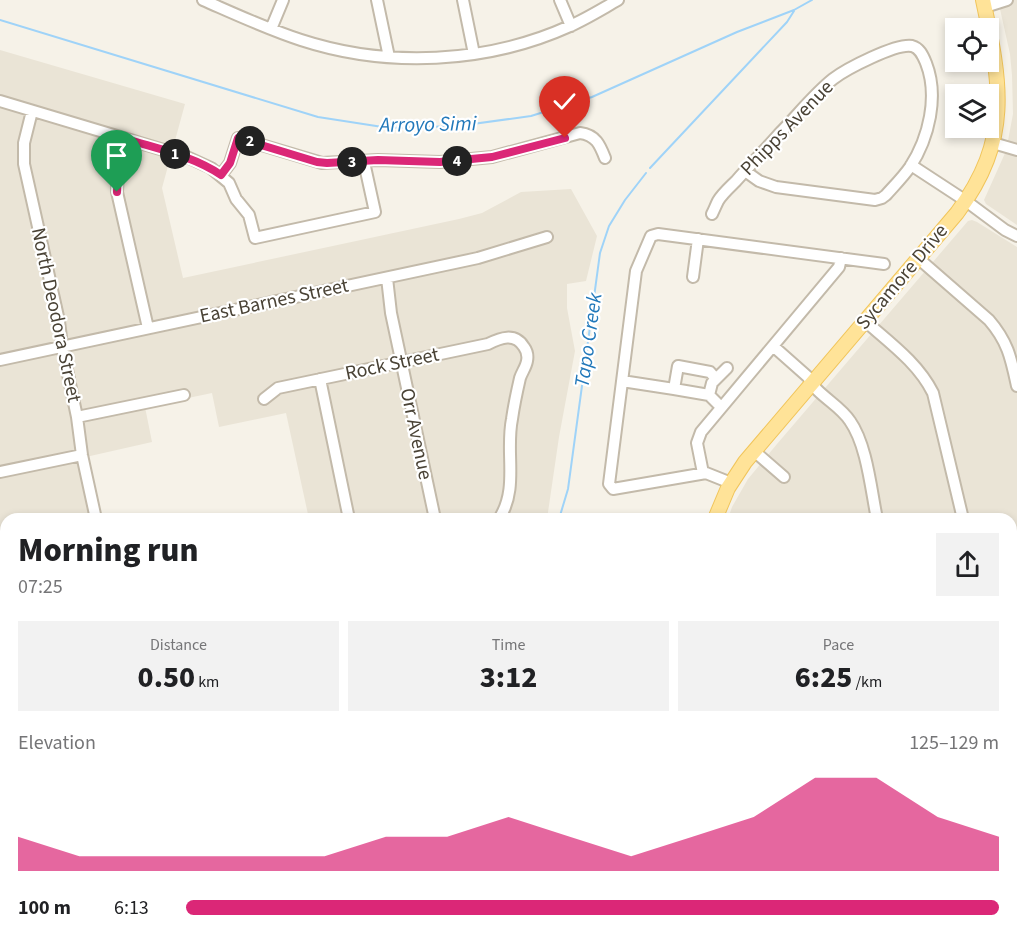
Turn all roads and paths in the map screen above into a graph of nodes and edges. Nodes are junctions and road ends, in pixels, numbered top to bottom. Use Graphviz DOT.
graph roads {
  1 [pos="203,0"];
  2 [pos="283,0"];
  3 [pos="376,0"];
  4 [pos="462,0"];
  5 [pos="560,0"];
  6 [pos="618,0"];
  7 [pos="1007,0"];
  8 [pos="984,3"];
  9 [pos="571,26"];
  10 [pos="271,29"];
  11 [pos="474,54"];
  12 [pos="389,57"];
  13 [pos="0,101"];
  14 [pos="33,111"];
  15 [pos="126,139"];
  16 [pos="993,143"];
  17 [pos="1017,150"];
  18 [pos="605,158"];
  19 [pos="364,162"];
  20 [pos="911,165"];
  21 [pos="745,171"];
  22 [pos="221,175"];
  23 [pos="966,201"];
  24 [pos="712,214"];
  25 [pos="1017,236"];
  26 [pos="548,237"];
  27 [pos="698,239"];
  28 [pos="841,258"];
  29 [pos="919,259"];
  30 [pos="884,264"];
  31 [pos="693,277"];
  32 [pos="387,278"];
  33 [pos="865,321"];
  34 [pos="148,328"];
  35 [pos="62,346"];
  36 [pos="773,346"];
  37 [pos="0,360"];
  38 [pos="401,362"];
  39 [pos="727,368"];
  40 [pos="320,379"];
  41 [pos="716,379"];
  42 [pos="622,381"];
  43 [pos="811,384"];
  44 [pos="1017,386"];
  45 [pos="674,389"];
  46 [pos="709,394"];
  47 [pos="184,395"];
  48 [pos="264,399"];
  49 [pos="722,407"];
  50 [pos="76,417"];
  51 [pos="754,451"];
  52 [pos="82,455"];
  53 [pos="0,472"];
  54 [pos="703,473"];
  55 [pos="784,477"];
  56 [pos="731,483"];
  57 [pos="95,513"];
  58 [pos="348,513"];
  59 [pos="434,513"];
  60 [pos="502,513"];
  61 [pos="718,513"];
  62 [pos="876,513"];
  63 [pos="962,513"];
  1 -- 10 [label="street"];
  2 -- 10 [label="street"];
  3 -- 12 [label="street"];
  4 -- 11 [label="street"];
  5 -- 9 [label="street"];
  6 -- 9 [label="street"];
  7 -- 8 [label="street"];
  8 -- 16 [label="main road, Sycamore Drive"];
  9 -- 11 [label="street"];
  10 -- 12 [label="street"];
  11 -- 12 [label="street"];
  13 -- 14 [label="street"];
  14 -- 15 [label="street"];
  14 -- 35 [label="street, North Deodora Street"];
  15 -- 22 [label="street"];
  15 -- 34 [label="street"];
  16 -- 17 [label="street"];
  16 -- 23 [label="main road, Sycamore Drive"];
  18 -- 19 [label="street"];
  19 -- 22 [label="street"];
  19 -- 22 [label="street"];
  20 -- 21 [label="street"];
  20 -- 21 [label="street, Phipps Avenue"];
  20 -- 23 [label="street"];
  21 -- 24 [label="street, Phipps Avenue"];
  23 -- 25 [label="street"];
  23 -- 29 [label="main road, Sycamore Drive"];
  26 -- 32 [label="street, East Barnes Street"];
  27 -- 28 [label="street"];
  27 -- 31 [label="street"];
  27 -- 42 [label="street"];
  28 -- 30 [label="street"];
  28 -- 36 [label="street"];
  29 -- 33 [label="main road, Sycamore Drive"];
  29 -- 44 [label="street"];
  32 -- 34 [label="street, East Barnes Street"];
  32 -- 38 [label="street, Orr Avenue"];
  33 -- 43 [label="main road, Sycamore Drive"];
  33 -- 63 [label="street"];
  34 -- 35 [label="street, East Barnes Street"];
  35 -- 37 [label="street, East Barnes Street"];
  35 -- 50 [label="street, North Deodora Street"];
  36 -- 43 [label="street"];
  36 -- 49 [label="street"];
  38 -- 40 [label="street, Rock Street"];
  38 -- 59 [label="street, Orr Avenue"];
  38 -- 60 [label="street, Rock Street"];
  39 -- 41 [label="street"];
  40 -- 48 [label="street, Rock Street"];
  40 -- 58 [label="street"];
  41 -- 45 [label="street"];
  41 -- 46 [label="street"];
  42 -- 45 [label="street"];
  42 -- 54 [label="street"];
  43 -- 51 [label="main road, Sycamore Drive"];
  43 -- 62 [label="street"];
  45 -- 46 [label="street"];
  46 -- 49 [label="street"];
  47 -- 50 [label="street"];
  49 -- 54 [label="street"];
  50 -- 52 [label="street, North Deodora Street"];
  51 -- 55 [label="street"];
  51 -- 56 [label="main road, Sycamore Drive"];
  52 -- 53 [label="street"];
  52 -- 57 [label="street, North Deodora Street"];
  54 -- 56 [label="street"];
  56 -- 61 [label="main road, Sycamore Drive"];
}
